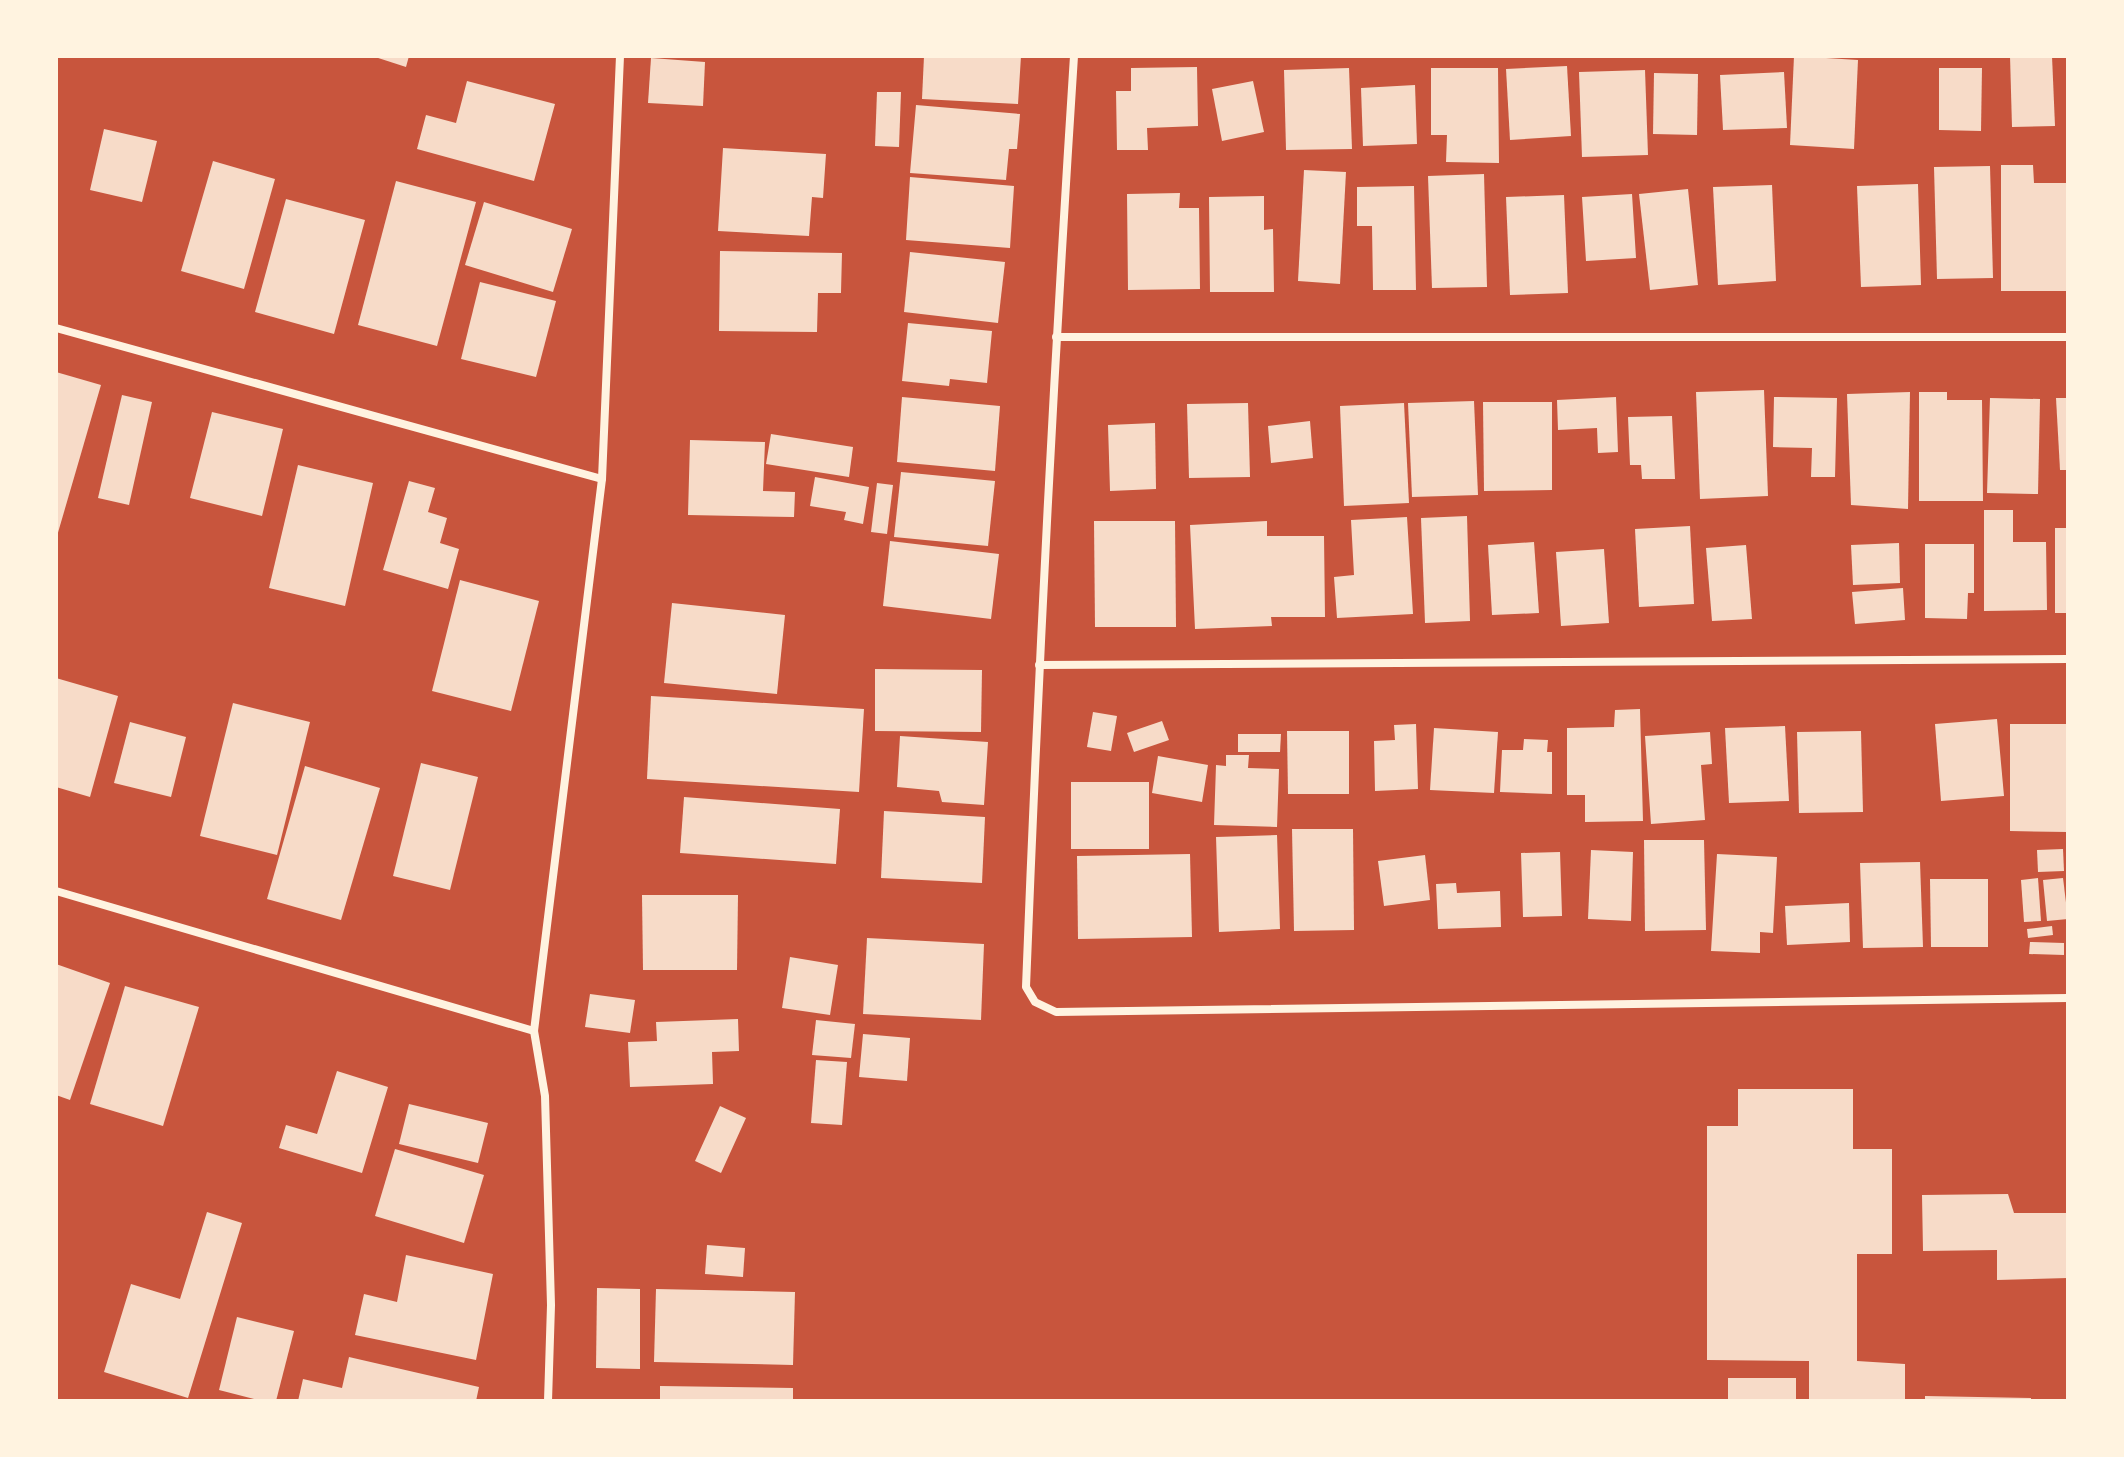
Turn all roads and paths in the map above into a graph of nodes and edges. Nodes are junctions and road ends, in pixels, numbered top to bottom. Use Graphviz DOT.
graph roads {
  1 [pos="620,56"];
  2 [pos="1074,56"];
  3 [pos="56,328"];
  4 [pos="1056,337"];
  5 [pos="2068,337"];
  6 [pos="602,479"];
  7 [pos="2068,659"];
  8 [pos="1039,665"];
  9 [pos="56,891"];
  10 [pos="2068,998"];
  11 [pos="534,1031"];
  12 [pos="548,1401"];
  1 -- 6 [label="street"];
  2 -- 4 [label="street"];
  3 -- 6 [label="street"];
  4 -- 5 [label="street"];
  4 -- 8 [label="street"];
  6 -- 11 [label="street"];
  7 -- 8 [label="street"];
  8 -- 10 [label="street"];
  9 -- 11 [label="street"];
  11 -- 12 [label="street"];
}
